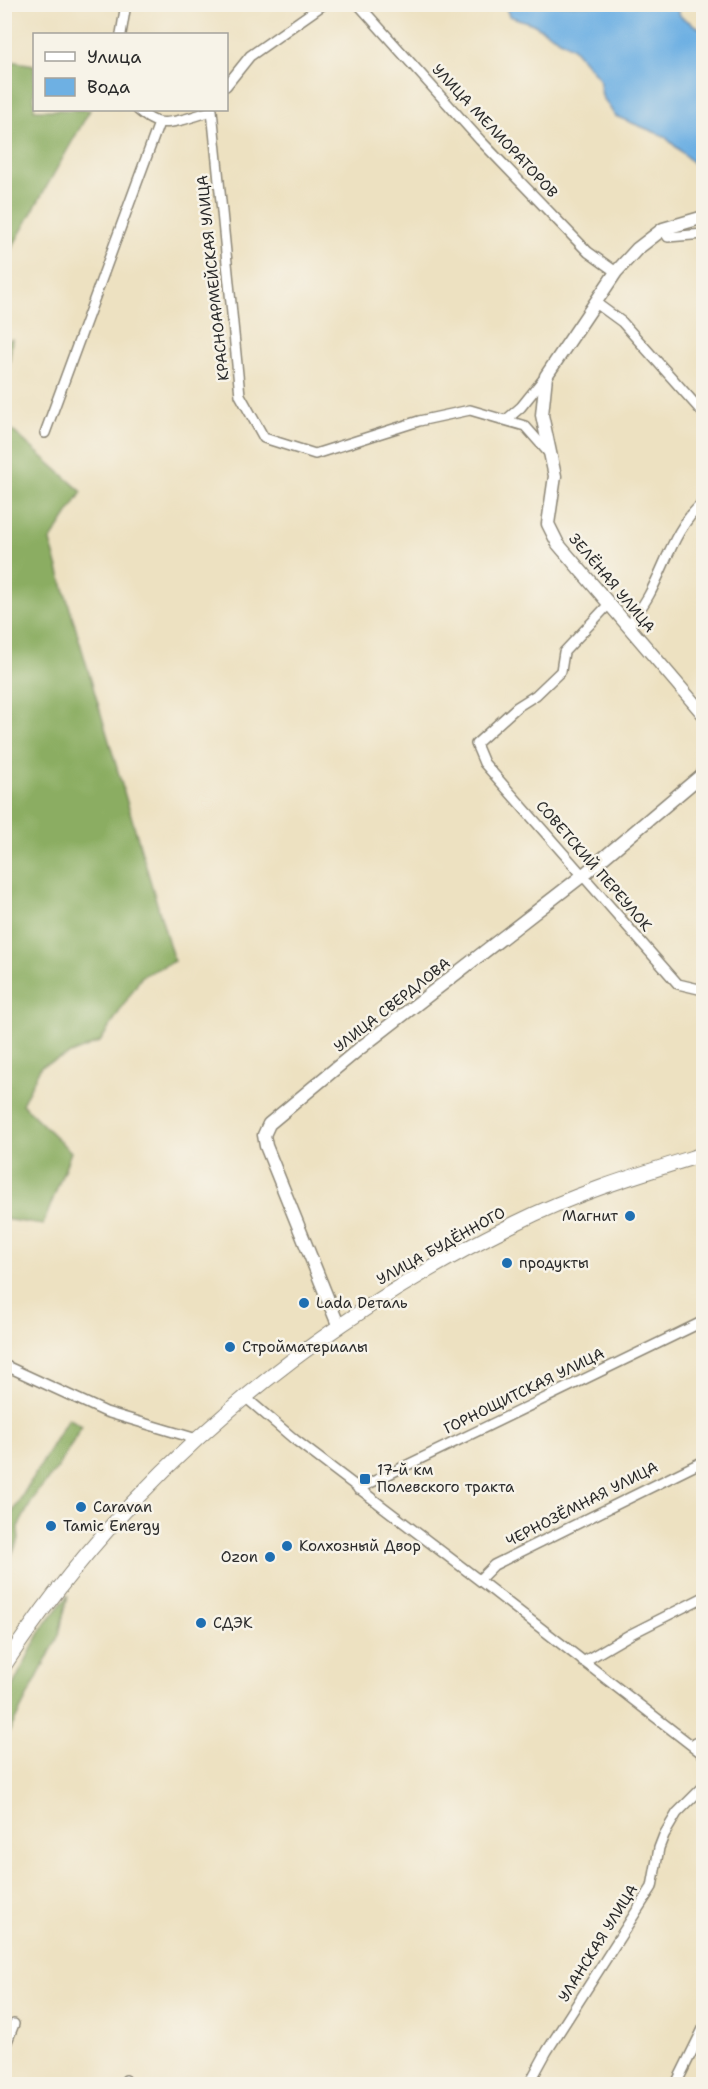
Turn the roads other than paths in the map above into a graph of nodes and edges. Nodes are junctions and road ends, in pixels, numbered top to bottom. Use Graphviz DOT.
graph roads {
  1 [pos="126,4"];
  2 [pos="324,4"];
  3 [pos="358,4"];
  4 [pos="121,33"];
  5 [pos="228,84"];
  6 [pos="139,111"];
  7 [pos="208,111"];
  8 [pos="211,111"];
  9 [pos="159,123"];
  10 [pos="704,217"];
  11 [pos="663,229"];
  12 [pos="704,234"];
  13 [pos="616,272"];
  14 [pos="596,303"];
  15 [pos="546,376"];
  16 [pos="704,414"];
  17 [pos="506,420"];
  18 [pos="45,433"];
  19 [pos="548,452"];
  20 [pos="704,502"];
  21 [pos="609,604"];
  22 [pos="628,627"];
  23 [pos="704,715"];
  24 [pos="704,772"];
  25 [pos="582,876"];
  26 [pos="704,987"];
  27 [pos="704,1154"];
  28 [pos="704,1321"];
  29 [pos="339,1327"];
  30 [pos="4,1365"];
  31 [pos="244,1396"];
  32 [pos="197,1439"];
  33 [pos="704,1461"];
  34 [pos="358,1489"];
  35 [pos="479,1580"];
  36 [pos="704,1597"];
  37 [pos="583,1662"];
  38 [pos="4,1666"];
  39 [pos="704,1739"];
  40 [pos="692,1745"];
  41 [pos="704,1755"];
  42 [pos="704,1786"];
  43 [pos="14,2024"];
  44 [pos="704,2027"];
  45 [pos="4,2049"];
  46 [pos="529,2085"];
  47 [pos="676,2085"];
  1 -- 4 [label="street"];
  2 -- 5 [label="street"];
  3 -- 13 [label="street, УЛИЦА МЕЛИОРАТОРОВ"];
  6 -- 9 [label="street"];
  7 -- 9 [label="street"];
  8 -- 17 [label="street, КРАСНОАРМЕЙСКАЯ УЛИЦА"];
  9 -- 18 [label="street"];
  10 -- 11 [label="street"];
  11 -- 12 [label="street"];
  11 -- 13 [label="street"];
  13 -- 14 [label="street"];
  14 -- 15 [label="street"];
  14 -- 16 [label="street"];
  15 -- 17 [label="street"];
  15 -- 19 [label="street, ЗЕЛЁНАЯ УЛИЦА"];
  17 -- 19 [label="street"];
  19 -- 21 [label="street, ЗЕЛЁНАЯ УЛИЦА"];
  20 -- 22 [label="street"];
  21 -- 22 [label="street, ЗЕЛЁНАЯ УЛИЦА"];
  21 -- 25 [label="street, СОВЕТСКИЙ ПЕРЕУЛОК"];
  22 -- 23 [label="street, ЗЕЛЁНАЯ УЛИЦА"];
  24 -- 25 [label="street, УЛИЦА СВЕРДЛОВА"];
  25 -- 26 [label="street, СОВЕТСКИЙ ПЕРЕУЛОК"];
  25 -- 29 [label="street, УЛИЦА СВЕРДЛОВА"];
  27 -- 29 [label="main road, УЛИЦА БУДЁННОГО"];
  28 -- 34 [label="street, ГОРНОЩИТСКАЯ УЛИЦА"];
  29 -- 31 [label="main road, УЛИЦА БУДЁННОГО"];
  30 -- 32 [label="street"];
  31 -- 32 [label="main road, УЛИЦА БУДЁННОГО"];
  31 -- 34 [label="street"];
  32 -- 38 [label="main road, УЛИЦА БУДЁННОГО"];
  33 -- 35 [label="street, ЧЕРНОЗЁМНАЯ УЛИЦА"];
  34 -- 35 [label="street"];
  35 -- 37 [label="street"];
  36 -- 37 [label="street"];
  37 -- 40 [label="street"];
  39 -- 40 [label="street"];
  40 -- 41 [label="street"];
  42 -- 46 [label="street, УЛАНСКАЯ УЛИЦА"];
  43 -- 45 [label="street"];
  44 -- 47 [label="street"];
}
